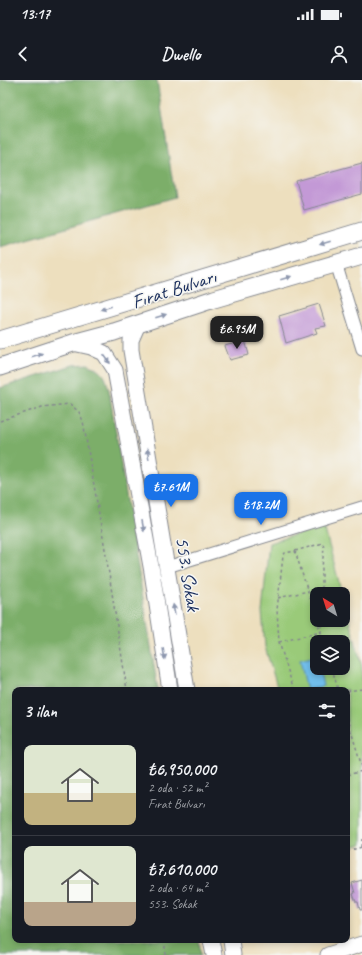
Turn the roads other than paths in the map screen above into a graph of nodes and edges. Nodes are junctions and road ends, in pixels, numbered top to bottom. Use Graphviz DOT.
graph roads {
  1 [pos="362,231"];
  2 [pos="362,256"];
  3 [pos="336,263"];
  4 [pos="138,324"];
  5 [pos="0,340"];
  6 [pos="73,343"];
  7 [pos="362,349"];
  8 [pos="0,367"];
  9 [pos="362,506"];
  10 [pos="167,567"];
  11 [pos="170,687"];
  12 [pos="186,687"];
  13 [pos="212,943"];
  14 [pos="231,943"];
  15 [pos="362,944"];
  16 [pos="214,955"];
  17 [pos="233,955"];
  18 [pos="328,955"];
  1 -- 5 [label="main road, Fırat Bulvarı, one-way"];
  2 -- 3 [label="main road, Fırat Bulvarı"];
  4 -- 3 [label="main road, Fırat Bulvarı, one-way"];
  3 -- 7 [label="street"];
  4 -- 6 [label="main road, Fırat Bulvarı"];
  10 -- 4 [label="main road, 553. Sokak, one-way"];
  8 -- 6 [label="main road, Fırat Bulvarı, one-way"];
  6 -- 11 [label="main road, one-way"];
  9 -- 10 [label="street"];
  12 -- 10 [label="main road, 553. Sokak, one-way"];
  13 -- 16 [label="main road"];
  14 -- 17 [label="main road"];
  15 -- 18 [label="main road"];
}
